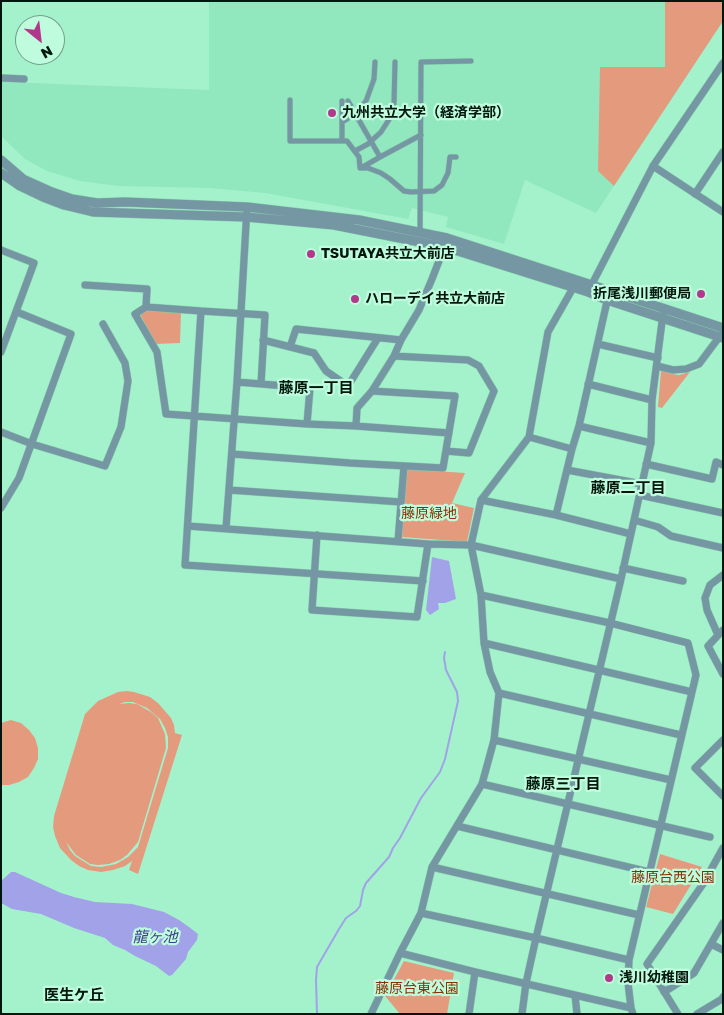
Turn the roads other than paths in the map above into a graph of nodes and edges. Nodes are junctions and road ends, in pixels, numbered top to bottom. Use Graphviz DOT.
graph roads {
  1 [pos="375,62"];
  2 [pos="395,62"];
  3 [pos="471,62"];
  4 [pos="723,63"];
  5 [pos="2,78"];
  6 [pos="24,79"];
  7 [pos="290,100"];
  8 [pos="355,113"];
  9 [pos="342,122"];
  10 [pos="421,136"];
  11 [pos="342,141"];
  12 [pos="371,141"];
  13 [pos="355,151"];
  14 [pos="723,152"];
  15 [pos="380,157"];
  16 [pos="456,157"];
  17 [pos="653,166"];
  18 [pos="360,168"];
  19 [pos="2,169"];
  20 [pos="420,192"];
  21 [pos="695,194"];
  22 [pos="246,206"];
  23 [pos="723,212"];
  24 [pos="246,217"];
  25 [pos="420,233"];
  26 [pos="446,242"];
  27 [pos="1,250"];
  28 [pos="575,284"];
  29 [pos="85,285"];
  30 [pos="590,288"];
  31 [pos="609,296"];
  32 [pos="146,306"];
  33 [pos="202,311"];
  34 [pos="16,312"];
  35 [pos="240,313"];
  36 [pos="663,313"];
  37 [pos="103,324"];
  38 [pos="722,334"];
  39 [pos="378,338"];
  40 [pos="263,340"];
  41 [pos="401,340"];
  42 [pos="598,344"];
  43 [pos="290,347"];
  44 [pos="1,352"];
  45 [pos="394,356"];
  46 [pos="658,358"];
  47 [pos="657,366"];
  48 [pos="237,382"];
  49 [pos="261,384"];
  50 [pos="588,384"];
  51 [pos="372,391"];
  52 [pos="652,400"];
  53 [pos="194,416"];
  54 [pos="234,418"];
  55 [pos="307,424"];
  56 [pos="356,426"];
  57 [pos="579,426"];
  58 [pos="1,432"];
  59 [pos="449,433"];
  60 [pos="529,436"];
  61 [pos="651,443"];
  62 [pos="32,444"];
  63 [pos="572,449"];
  64 [pos="446,451"];
  65 [pos="232,454"];
  66 [pos="646,464"];
  67 [pos="723,465"];
  68 [pos="404,466"];
  69 [pos="568,470"];
  70 [pos="642,484"];
  71 [pos="229,490"];
  72 [pos="640,495"];
  73 [pos="4,499"];
  74 [pos="481,500"];
  75 [pos="401,502"];
  76 [pos="1,508"];
  77 [pos="723,513"];
  78 [pos="556,516"];
  79 [pos="634,520"];
  80 [pos="188,526"];
  81 [pos="226,528"];
  82 [pos="631,534"];
  83 [pos="317,535"];
  84 [pos="398,541"];
  85 [pos="428,544"];
  86 [pos="471,545"];
  87 [pos="723,548"];
  88 [pos="623,568"];
  89 [pos="314,573"];
  90 [pos="723,576"];
  91 [pos="621,579"];
  92 [pos="423,581"];
  93 [pos="683,581"];
  94 [pos="481,595"];
  95 [pos="610,623"];
  96 [pos="720,633"];
  97 [pos="484,643"];
  98 [pos="599,670"];
  99 [pos="723,674"];
  100 [pos="692,692"];
  101 [pos="498,693"];
  102 [pos="588,713"];
  103 [pos="681,735"];
  104 [pos="494,740"];
  105 [pos="723,740"];
  106 [pos="579,758"];
  107 [pos="671,780"];
  108 [pos="482,784"];
  109 [pos="723,796"];
  110 [pos="568,804"];
  111 [pos="457,826"];
  112 [pos="660,826"];
  113 [pos="710,838"];
  114 [pos="723,848"];
  115 [pos="557,850"];
  116 [pos="432,867"];
  117 [pos="649,872"];
  118 [pos="547,894"];
  119 [pos="421,913"];
  120 [pos="639,915"];
  121 [pos="723,922"];
  122 [pos="536,938"];
  123 [pos="711,944"];
  124 [pos="723,950"];
  125 [pos="400,953"];
  126 [pos="629,960"];
  127 [pos="475,972"];
  128 [pos="526,983"];
  129 [pos="664,992"];
  130 [pos="575,995"];
  131 [pos="723,997"];
  132 [pos="632,1011"];
  133 [pos="674,1013"];
  134 [pos="371,1014"];
  135 [pos="469,1014"];
  136 [pos="522,1014"];
  137 [pos="577,1014"];
  138 [pos="697,1014"];
  1 -- 8 [label="street"];
  2 -- 12 [label="street"];
  3 -- 10 [label="street"];
  4 -- 17 [label="street"];
  5 -- 6 [label="street"];
  7 -- 11 [label="street"];
  8 -- 9 [label="street"];
  8 -- 9 [label="street"];
  8 -- 12 [label="street"];
  9 -- 11 [label="street"];
  10 -- 15 [label="street"];
  10 -- 20 [label="street"];
  11 -- 13 [label="street"];
  12 -- 13 [label="street"];
  12 -- 15 [label="street"];
  13 -- 18 [label="street"];
  14 -- 21 [label="street"];
  15 -- 18 [label="street"];
  16 -- 20 [label="street"];
  17 -- 21 [label="street"];
  17 -- 30 [label="street"];
  18 -- 20 [label="street"];
  19 -- 22 [label="street"];
  19 -- 24 [label="street"];
  20 -- 25 [label="street"];
  21 -- 23 [label="street"];
  22 -- 24 [label="street"];
  22 -- 25 [label="street"];
  24 -- 26 [label="street"];
  24 -- 35 [label="street"];
  25 -- 26 [label="street"];
  26 -- 28 [label="street"];
  26 -- 41 [label="street"];
  27 -- 34 [label="street"];
  28 -- 30 [label="street"];
  28 -- 60 [label="street"];
  29 -- 32 [label="street"];
  30 -- 31 [label="street"];
  31 -- 36 [label="street"];
  31 -- 42 [label="street"];
  32 -- 33 [label="street"];
  32 -- 53 [label="street"];
  33 -- 35 [label="street"];
  33 -- 53 [label="street"];
  34 -- 44 [label="street"];
  34 -- 62 [label="street"];
  35 -- 40 [label="street"];
  35 -- 48 [label="street"];
  36 -- 38 [label="street"];
  36 -- 46 [label="street"];
  37 -- 62 [label="street"];
  38 -- 47 [label="street"];
  39 -- 41 [label="street"];
  39 -- 43 [label="street"];
  39 -- 43 [label="street"];
  40 -- 43 [label="street"];
  40 -- 49 [label="street"];
  41 -- 45 [label="street"];
  42 -- 46 [label="street"];
  42 -- 50 [label="street"];
  45 -- 51 [label="street"];
  45 -- 64 [label="street"];
  46 -- 47 [label="street"];
  47 -- 52 [label="street"];
  48 -- 49 [label="street"];
  48 -- 54 [label="street"];
  49 -- 55 [label="street"];
  50 -- 52 [label="street"];
  50 -- 57 [label="street"];
  51 -- 56 [label="street"];
  51 -- 59 [label="street"];
  52 -- 61 [label="street"];
  53 -- 54 [label="street"];
  53 -- 80 [label="street"];
  54 -- 55 [label="street"];
  54 -- 65 [label="street"];
  55 -- 56 [label="street"];
  56 -- 59 [label="street"];
  57 -- 61 [label="street"];
  57 -- 63 [label="street"];
  58 -- 62 [label="street"];
  59 -- 64 [label="street"];
  60 -- 63 [label="street"];
  60 -- 74 [label="street"];
  61 -- 66 [label="street"];
  62 -- 73 [label="street"];
  63 -- 69 [label="street"];
  64 -- 68 [label="street"];
  65 -- 68 [label="street"];
  65 -- 71 [label="street"];
  66 -- 67 [label="street"];
  66 -- 70 [label="street"];
  68 -- 75 [label="street"];
  69 -- 70 [label="street"];
  69 -- 78 [label="street"];
  70 -- 72 [label="street"];
  71 -- 75 [label="street"];
  71 -- 81 [label="street"];
  72 -- 77 [label="street"];
  72 -- 79 [label="street"];
  73 -- 76 [label="street"];
  74 -- 78 [label="street"];
  74 -- 86 [label="street"];
  75 -- 84 [label="street"];
  78 -- 82 [label="street"];
  79 -- 82 [label="street"];
  79 -- 87 [label="street"];
  80 -- 81 [label="street"];
  80 -- 89 [label="street"];
  81 -- 83 [label="street"];
  82 -- 88 [label="street"];
  83 -- 84 [label="street"];
  83 -- 89 [label="street"];
  84 -- 85 [label="street"];
  85 -- 86 [label="street"];
  85 -- 92 [label="street"];
  86 -- 91 [label="street"];
  86 -- 94 [label="street"];
  88 -- 91 [label="street"];
  88 -- 93 [label="street"];
  89 -- 92 [label="street"];
  89 -- 92 [label="street"];
  90 -- 96 [label="street"];
  91 -- 95 [label="street"];
  94 -- 95 [label="street"];
  94 -- 97 [label="street"];
  95 -- 98 [label="street"];
  95 -- 100 [label="street"];
  96 -- 99 [label="street"];
  97 -- 98 [label="street"];
  97 -- 101 [label="street"];
  98 -- 100 [label="street"];
  98 -- 102 [label="street"];
  100 -- 103 [label="street"];
  101 -- 102 [label="street"];
  101 -- 104 [label="street"];
  102 -- 103 [label="street"];
  102 -- 106 [label="street"];
  103 -- 107 [label="street"];
  104 -- 106 [label="street"];
  104 -- 108 [label="street"];
  105 -- 109 [label="street"];
  106 -- 107 [label="street"];
  106 -- 110 [label="street"];
  107 -- 112 [label="street"];
  108 -- 110 [label="street"];
  108 -- 111 [label="street"];
  110 -- 112 [label="street"];
  110 -- 115 [label="street"];
  111 -- 115 [label="street"];
  111 -- 116 [label="street"];
  112 -- 113 [label="street"];
  112 -- 117 [label="street"];
  114 -- 129 [label="street"];
  115 -- 117 [label="street"];
  115 -- 118 [label="street"];
  116 -- 118 [label="street"];
  116 -- 119 [label="street"];
  117 -- 120 [label="street"];
  118 -- 120 [label="street"];
  118 -- 122 [label="street"];
  119 -- 122 [label="street"];
  119 -- 125 [label="street"];
  120 -- 126 [label="street"];
  121 -- 123 [label="street"];
  122 -- 126 [label="street"];
  122 -- 128 [label="street"];
  123 -- 124 [label="street"];
  123 -- 129 [label="street"];
  125 -- 127 [label="street"];
  125 -- 134 [label="street"];
  126 -- 132 [label="street"];
  127 -- 128 [label="street"];
  127 -- 135 [label="street"];
  128 -- 130 [label="street"];
  128 -- 136 [label="street"];
  129 -- 133 [label="street"];
  130 -- 132 [label="street"];
  130 -- 137 [label="street"];
  131 -- 138 [label="street"];
}
